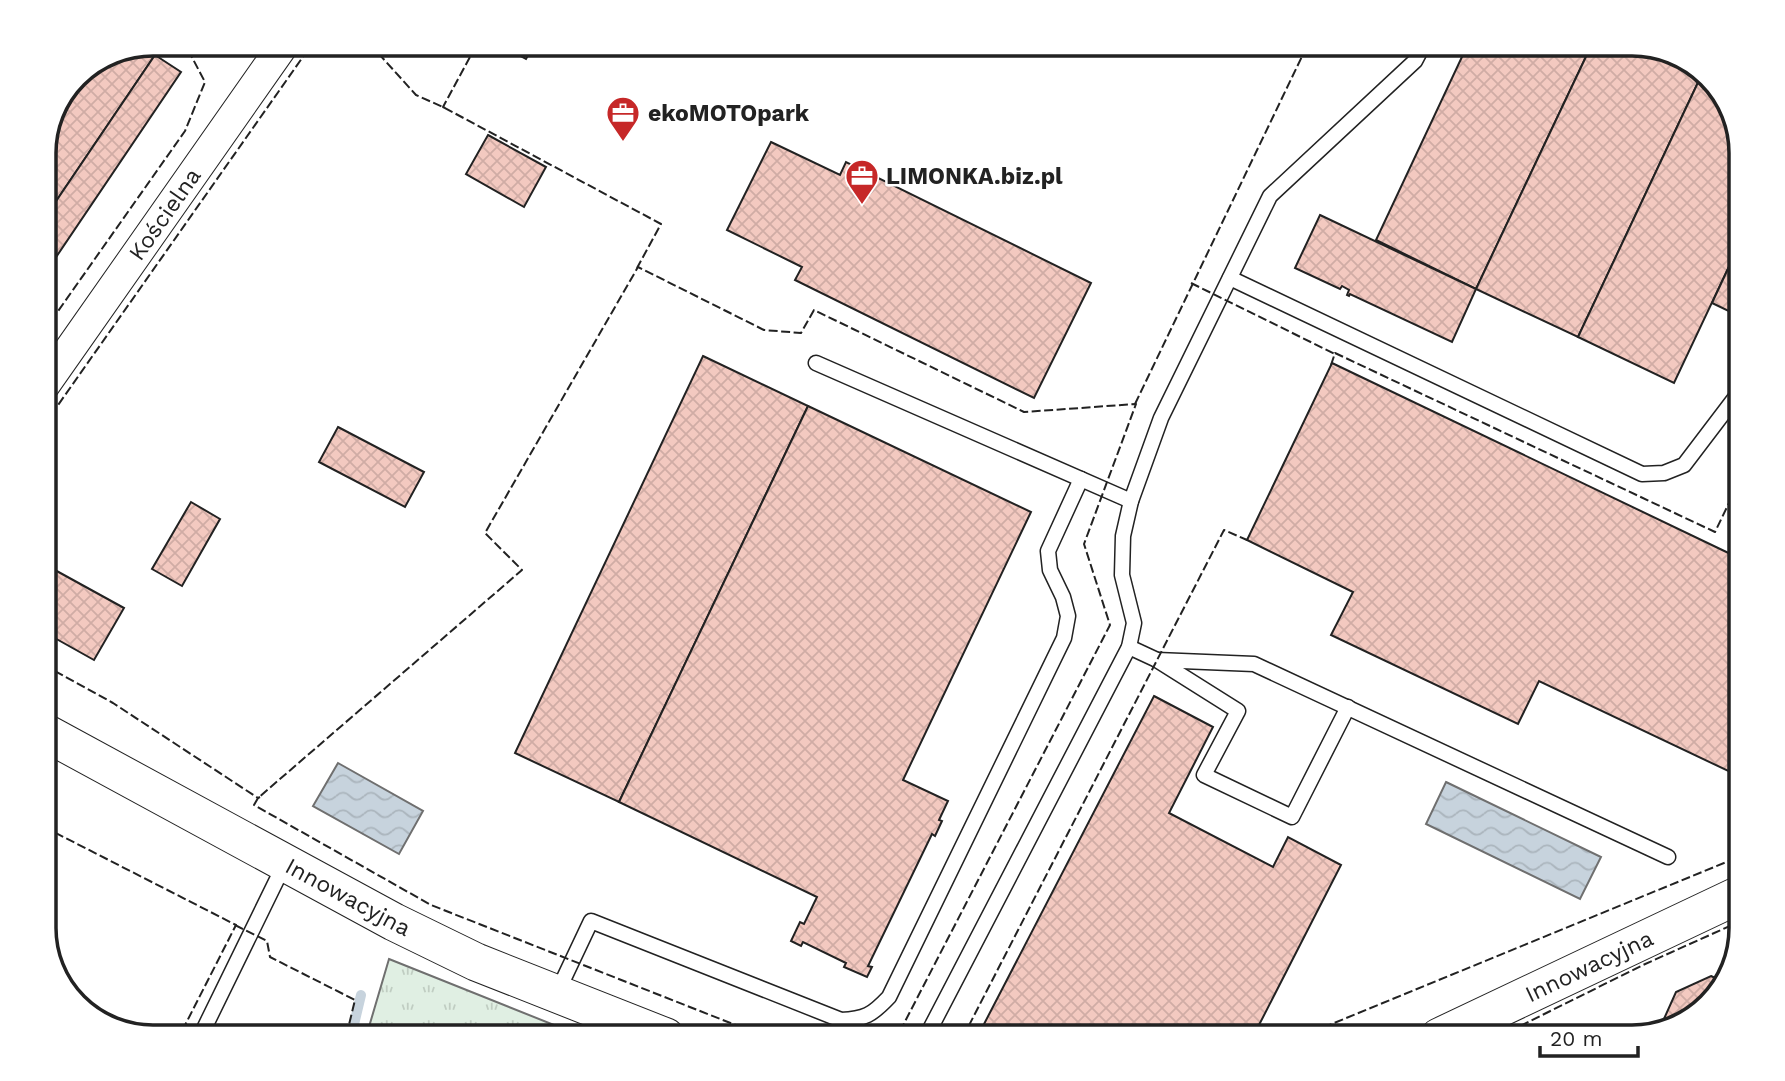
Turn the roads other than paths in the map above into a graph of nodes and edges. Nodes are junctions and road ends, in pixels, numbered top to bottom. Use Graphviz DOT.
graph roads {
  1 [pos="276,56"];
  2 [pos="1418,56"];
  3 [pos="1230,278"];
  4 [pos="816,363"];
  5 [pos="56,369"];
  6 [pos="1729,406"];
  7 [pos="1081,479"];
  8 [pos="1131,501"];
  9 [pos="1129,647"];
  10 [pos="1157,660"];
  11 [pos="1348,708"];
  12 [pos="56,739"];
  13 [pos="1668,857"];
  14 [pos="285,863"];
  15 [pos="1729,900"];
  16 [pos="555,996"];
  17 [pos="206,1025"];
  18 [pos="634,1025"];
  19 [pos="932,1025"];
  20 [pos="1464,1025"];
  1 -- 5 [label="street, Kościelna"];
  2 -- 3 [label="lane"];
  3 -- 6 [label="lane"];
  3 -- 8 [label="lane"];
  4 -- 7 [label="lane"];
  7 -- 8 [label="lane"];
  7 -- 16 [label="lane"];
  8 -- 9 [label="lane"];
  9 -- 10 [label="lane"];
  9 -- 19 [label="lane"];
  10 -- 11 [label="lane"];
  10 -- 11 [label="lane"];
  11 -- 13 [label="lane"];
  12 -- 14 [label="street, Innowacyjna"];
  14 -- 16 [label="street, Innowacyjna"];
  14 -- 17 [label="lane"];
  15 -- 20 [label="street, Innowacyjna"];
  16 -- 18 [label="street, Innowacyjna"];
}
